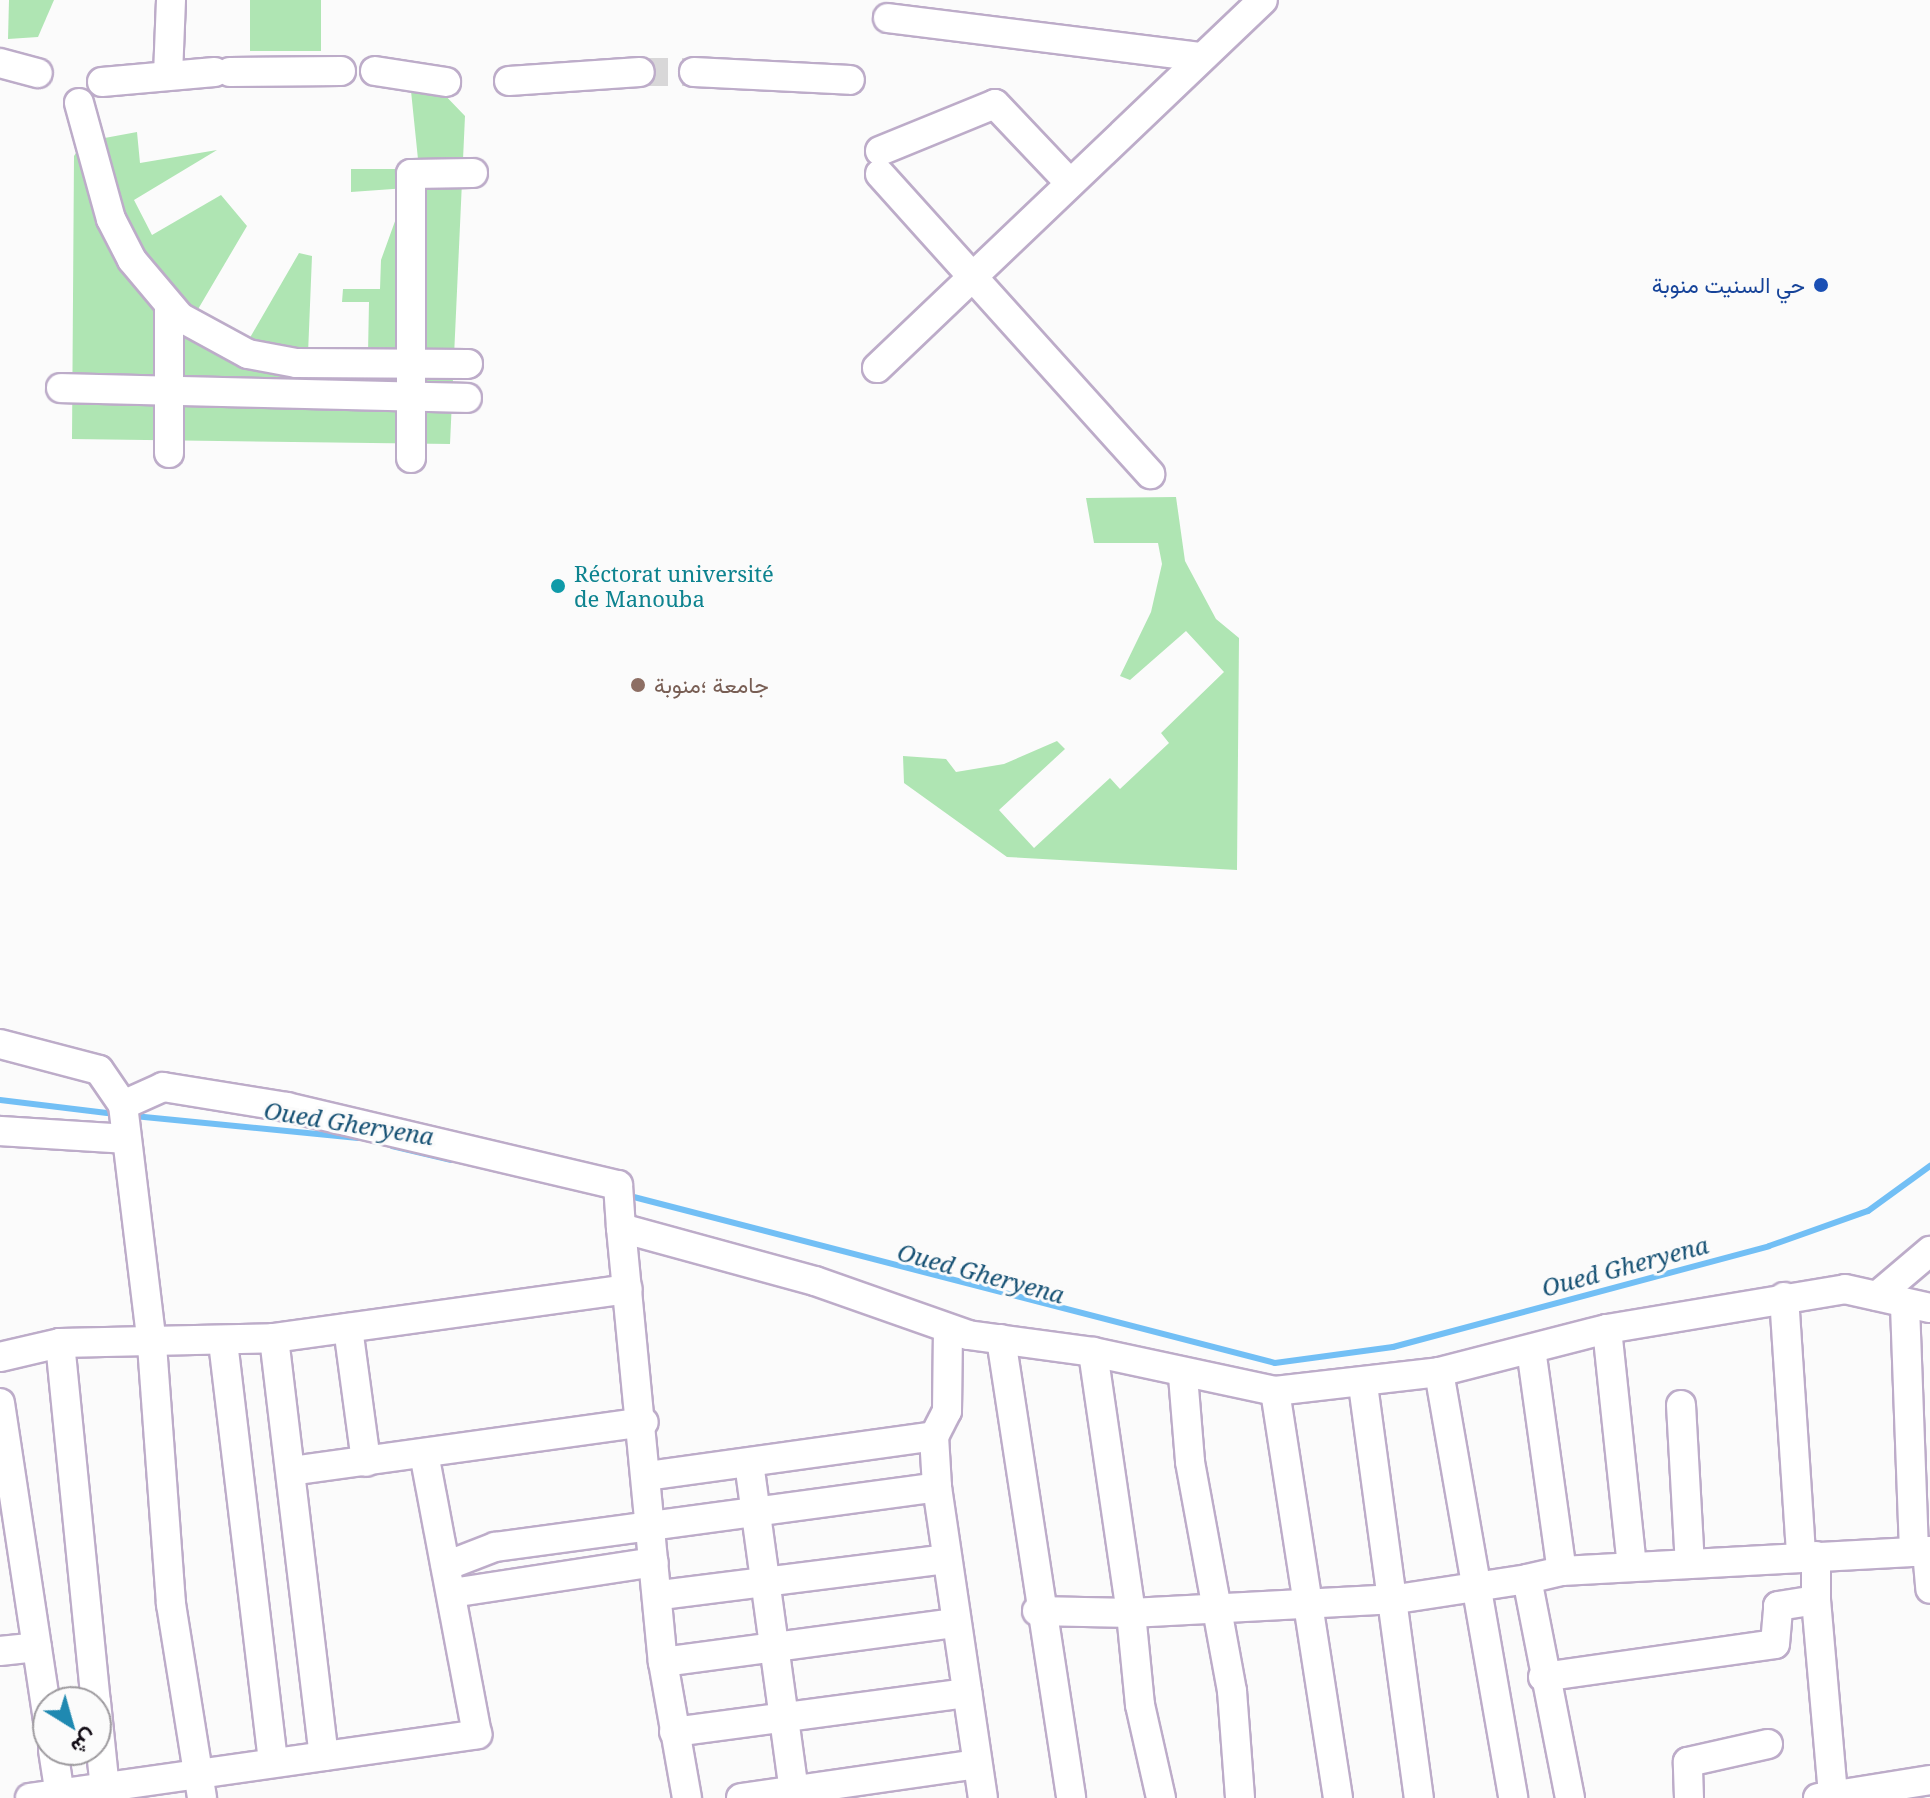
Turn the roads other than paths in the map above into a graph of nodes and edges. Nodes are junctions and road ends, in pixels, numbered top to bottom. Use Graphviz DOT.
graph roads {
  1 [pos="171,0"];
  2 [pos="1263,0"];
  3 [pos="888,18"];
  4 [pos="1200,57"];
  5 [pos="0,63"];
  6 [pos="341,71"];
  7 [pos="375,71"];
  8 [pos="640,72"];
  9 [pos="694,72"];
  10 [pos="38,73"];
  11 [pos="168,75"];
  12 [pos="850,80"];
  13 [pos="509,81"];
  14 [pos="102,82"];
  15 [pos="446,82"];
  16 [pos="79,103"];
  17 [pos="473,173"];
  18 [pos="1070,183"];
  19 [pos="967,277"];
  20 [pos="169,306"];
  21 [pos="411,364"];
  22 [pos="468,364"];
  23 [pos="877,368"];
  24 [pos="61,388"];
  25 [pos="166,393"];
  26 [pos="409,397"];
  27 [pos="467,398"];
  28 [pos="169,453"];
  29 [pos="411,458"];
  30 [pos="1150,474"];
  31 [pos="0,1044"];
  32 [pos="124,1122"];
  33 [pos="0,1131"];
  34 [pos="620,1205"];
  35 [pos="1930,1251"];
  36 [pos="628,1289"];
  37 [pos="1877,1296"];
  38 [pos="1784,1297"];
  39 [pos="1918,1307"];
  40 [pos="348,1328"];
  41 [pos="1607,1329"];
  42 [pos="948,1330"];
  43 [pos="274,1338"];
  44 [pos="1001,1339"];
  45 [pos="223,1342"];
  46 [pos="60,1343"];
  47 [pos="152,1345"];
  48 [pos="1531,1349"];
  49 [pos="1093,1352"];
  50 [pos="0,1357"];
  51 [pos="1439,1372"];
  52 [pos="1183,1376"];
  53 [pos="1363,1385"];
  54 [pos="1275,1391"];
  55 [pos="0,1403"];
  56 [pos="1681,1405"];
  57 [pos="644,1422"];
  58 [pos="934,1436"];
  59 [pos="424,1454"];
  60 [pos="366,1462"];
  61 [pos="749,1463"];
  62 [pos="291,1471"];
  63 [pos="647,1476"];
  64 [pos="937,1487"];
  65 [pos="756,1509"];
  66 [pos="652,1522"];
  67 [pos="1924,1551"];
  68 [pos="1808,1556"];
  69 [pos="946,1559"];
  70 [pos="654,1562"];
  71 [pos="1690,1564"];
  72 [pos="446,1566"];
  73 [pos="1632,1567"];
  74 [pos="1562,1571"];
  75 [pos="1527,1579"];
  76 [pos="767,1584"];
  77 [pos="1930,1589"];
  78 [pos="1479,1590"];
  79 [pos="452,1593"];
  80 [pos="661,1595"];
  81 [pos="1397,1599"];
  82 [pos="1816,1600"];
  83 [pos="1303,1605"];
  84 [pos="1037,1611"];
  85 [pos="1218,1611"];
  86 [pos="1131,1613"];
  87 [pos="955,1623"];
  88 [pos="780,1644"];
  89 [pos="37,1647"];
  90 [pos="0,1651"];
  91 [pos="663,1662"];
  92 [pos="1543,1677"];
  93 [pos="43,1686"];
  94 [pos="94,1686"];
  95 [pos="967,1693"];
  96 [pos="785,1718"];
  97 [pos="674,1732"];
  98 [pos="1768,1744"];
  99 [pos="324,1756"];
  100 [pos="273,1762"];
  101 [pos="977,1764"];
  102 [pos="55,1766"];
  103 [pos="103,1766"];
  104 [pos="1930,1780"];
  105 [pos="201,1786"];
  106 [pos="105,1789"];
  107 [pos="795,1794"];
  108 [pos="60,1795"];
  109 [pos="1825,1797"];
  110 [pos="30,1798"];
  111 [pos="687,1798"];
  112 [pos="741,1798"];
  113 [pos="983,1798"];
  114 [pos="1071,1798"];
  115 [pos="1161,1798"];
  116 [pos="1240,1798"];
  117 [pos="1338,1798"];
  118 [pos="1419,1798"];
  119 [pos="1513,1798"];
  120 [pos="1570,1798"];
  121 [pos="1689,1798"];
  1 -- 11 [label="street"];
  2 -- 4 [label="street"];
  3 -- 4 [label="street"];
  4 -- 18 [label="street"];
  5 -- 10 [label="street"];
  6 -- 11 [label="street"];
  7 -- 15 [label="street"];
  8 -- 13 [label="street"];
  9 -- 12 [label="street"];
  11 -- 14 [label="street"];
  16 -- 20 [label="street"];
  17 -- 21 [label="street"];
  18 -- 19 [label="street"];
  18 -- 19 [label="street"];
  19 -- 23 [label="street"];
  19 -- 30 [label="street"];
  20 -- 21 [label="street"];
  20 -- 25 [label="street"];
  21 -- 22 [label="street"];
  21 -- 26 [label="street"];
  24 -- 25 [label="street"];
  25 -- 26 [label="street"];
  25 -- 28 [label="street"];
  26 -- 27 [label="street"];
  26 -- 29 [label="street"];
  31 -- 32 [label="street"];
  32 -- 33 [label="street"];
  32 -- 34 [label="street"];
  32 -- 47 [label="street"];
  34 -- 36 [label="street"];
  34 -- 42 [label="street"];
  35 -- 37 [label="street"];
  36 -- 40 [label="street"];
  36 -- 57 [label="street"];
  37 -- 38 [label="street"];
  37 -- 39 [label="street"];
  38 -- 41 [label="street"];
  38 -- 68 [label="street"];
  39 -- 67 [label="street"];
  40 -- 43 [label="street"];
  40 -- 60 [label="street"];
  41 -- 48 [label="street"];
  41 -- 73 [label="street"];
  42 -- 44 [label="street"];
  42 -- 58 [label="street"];
  43 -- 45 [label="street"];
  43 -- 62 [label="street"];
  44 -- 49 [label="street"];
  44 -- 84 [label="street"];
  45 -- 47 [label="street"];
  45 -- 100 [label="street"];
  46 -- 47 [label="street"];
  46 -- 50 [label="street"];
  46 -- 94 [label="street"];
  47 -- 105 [label="street"];
  48 -- 51 [label="street"];
  48 -- 74 [label="street"];
  49 -- 52 [label="street"];
  49 -- 86 [label="street"];
  51 -- 53 [label="street"];
  51 -- 78 [label="street"];
  52 -- 54 [label="street"];
  52 -- 85 [label="street"];
  53 -- 54 [label="street"];
  53 -- 81 [label="street"];
  54 -- 83 [label="street"];
  55 -- 89 [label="street"];
  56 -- 71 [label="street"];
  57 -- 59 [label="street"];
  57 -- 63 [label="street"];
  58 -- 61 [label="street"];
  58 -- 64 [label="street"];
  59 -- 60 [label="street"];
  59 -- 72 [label="street"];
  60 -- 62 [label="street"];
  61 -- 63 [label="street"];
  61 -- 65 [label="street"];
  62 -- 99 [label="street"];
  63 -- 66 [label="street"];
  64 -- 65 [label="street"];
  64 -- 69 [label="street"];
  65 -- 66 [label="street"];
  65 -- 76 [label="street"];
  66 -- 70 [label="street"];
  66 -- 72 [label="street"];
  67 -- 68 [label="street"];
  67 -- 77 [label="street"];
  68 -- 71 [label="street"];
  68 -- 82 [label="street"];
  69 -- 76 [label="street"];
  69 -- 87 [label="street"];
  70 -- 79 [label="street"];
  70 -- 80 [label="street"];
  71 -- 73 [label="street"];
  72 -- 79 [label="street"];
  73 -- 74 [label="street"];
  74 -- 75 [label="street"];
  75 -- 78 [label="street"];
  75 -- 92 [label="street"];
  76 -- 80 [label="street"];
  76 -- 88 [label="street"];
  78 -- 81 [label="street"];
  78 -- 119 [label="street"];
  79 -- 99 [label="street"];
  80 -- 91 [label="street"];
  81 -- 83 [label="street"];
  81 -- 118 [label="street"];
  82 -- 92 [label="street"];
  82 -- 109 [label="street"];
  83 -- 85 [label="street"];
  83 -- 117 [label="street"];
  84 -- 86 [label="street"];
  84 -- 114 [label="street"];
  85 -- 86 [label="street"];
  85 -- 116 [label="street"];
  86 -- 115 [label="street"];
  87 -- 88 [label="street"];
  87 -- 95 [label="street"];
  88 -- 91 [label="street"];
  88 -- 96 [label="street"];
  89 -- 90 [label="street"];
  89 -- 93 [label="street"];
  91 -- 97 [label="street"];
  92 -- 120 [label="street"];
  95 -- 96 [label="street"];
  95 -- 101 [label="street"];
  96 -- 97 [label="street"];
  96 -- 107 [label="street"];
  97 -- 111 [label="street"];
  98 -- 121 [label="street"];
  99 -- 100 [label="street"];
  100 -- 105 [label="street"];
  101 -- 107 [label="street"];
  101 -- 113 [label="street"];
  102 -- 108 [label="street"];
  103 -- 106 [label="street"];
  104 -- 109 [label="street"];
  105 -- 106 [label="street"];
  106 -- 108 [label="street"];
  107 -- 112 [label="street"];
  108 -- 110 [label="street"];
}
